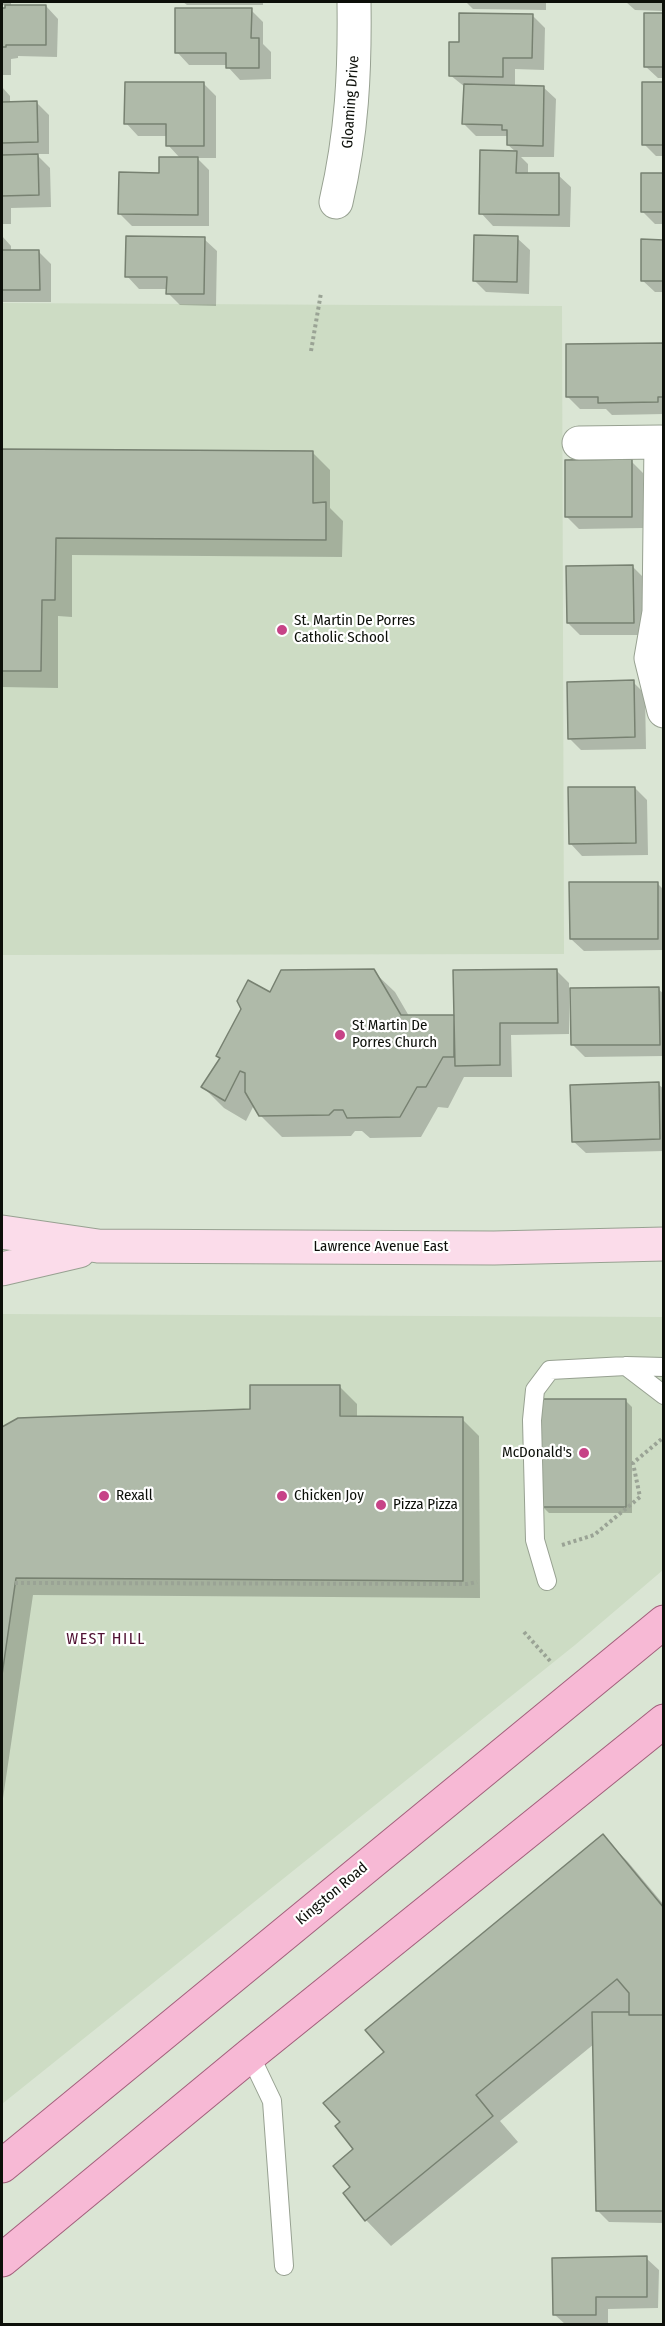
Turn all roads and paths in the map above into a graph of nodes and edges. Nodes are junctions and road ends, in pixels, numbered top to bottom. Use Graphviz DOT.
graph roads {
  1 [pos="354,2"];
  2 [pos="336,202"];
  3 [pos="321,293"];
  4 [pos="311,351"];
  5 [pos="579,442"];
  6 [pos="663,711"];
  7 [pos="2,1232"];
  8 [pos="663,1245"];
  9 [pos="98,1246"];
  10 [pos="2,1269"];
  11 [pos="626,1366"];
  12 [pos="663,1367"];
  13 [pos="663,1395"];
  14 [pos="663,1437"];
  15 [pos="559,1546"];
  16 [pos="477,1581"];
  17 [pos="547,1581"];
  18 [pos="15,1583"];
  19 [pos="663,1622"];
  20 [pos="524,1632"];
  21 [pos="551,1662"];
  22 [pos="663,1721"];
  23 [pos="250,2055"];
  24 [pos="2,2166"];
  25 [pos="2,2260"];
  26 [pos="284,2266"];
  1 -- 2 [label="street, Gloaming Drive"];
  3 -- 4 [label="path"];
  5 -- 6 [label="street"];
  7 -- 9 [label="main road, Lawrence Avenue East"];
  8 -- 9 [label="main road, Lawrence Avenue East"];
  9 -- 10 [label="main road, Lawrence Avenue East"];
  11 -- 12 [label="lane"];
  11 -- 13 [label="lane"];
  11 -- 17 [label="lane"];
  14 -- 15 [label="path"];
  16 -- 18 [label="path"];
  19 -- 24 [label="main road, Kingston Road"];
  20 -- 21 [label="path"];
  22 -- 23 [label="main road"];
  23 -- 25 [label="main road"];
  23 -- 26 [label="lane"];
}
